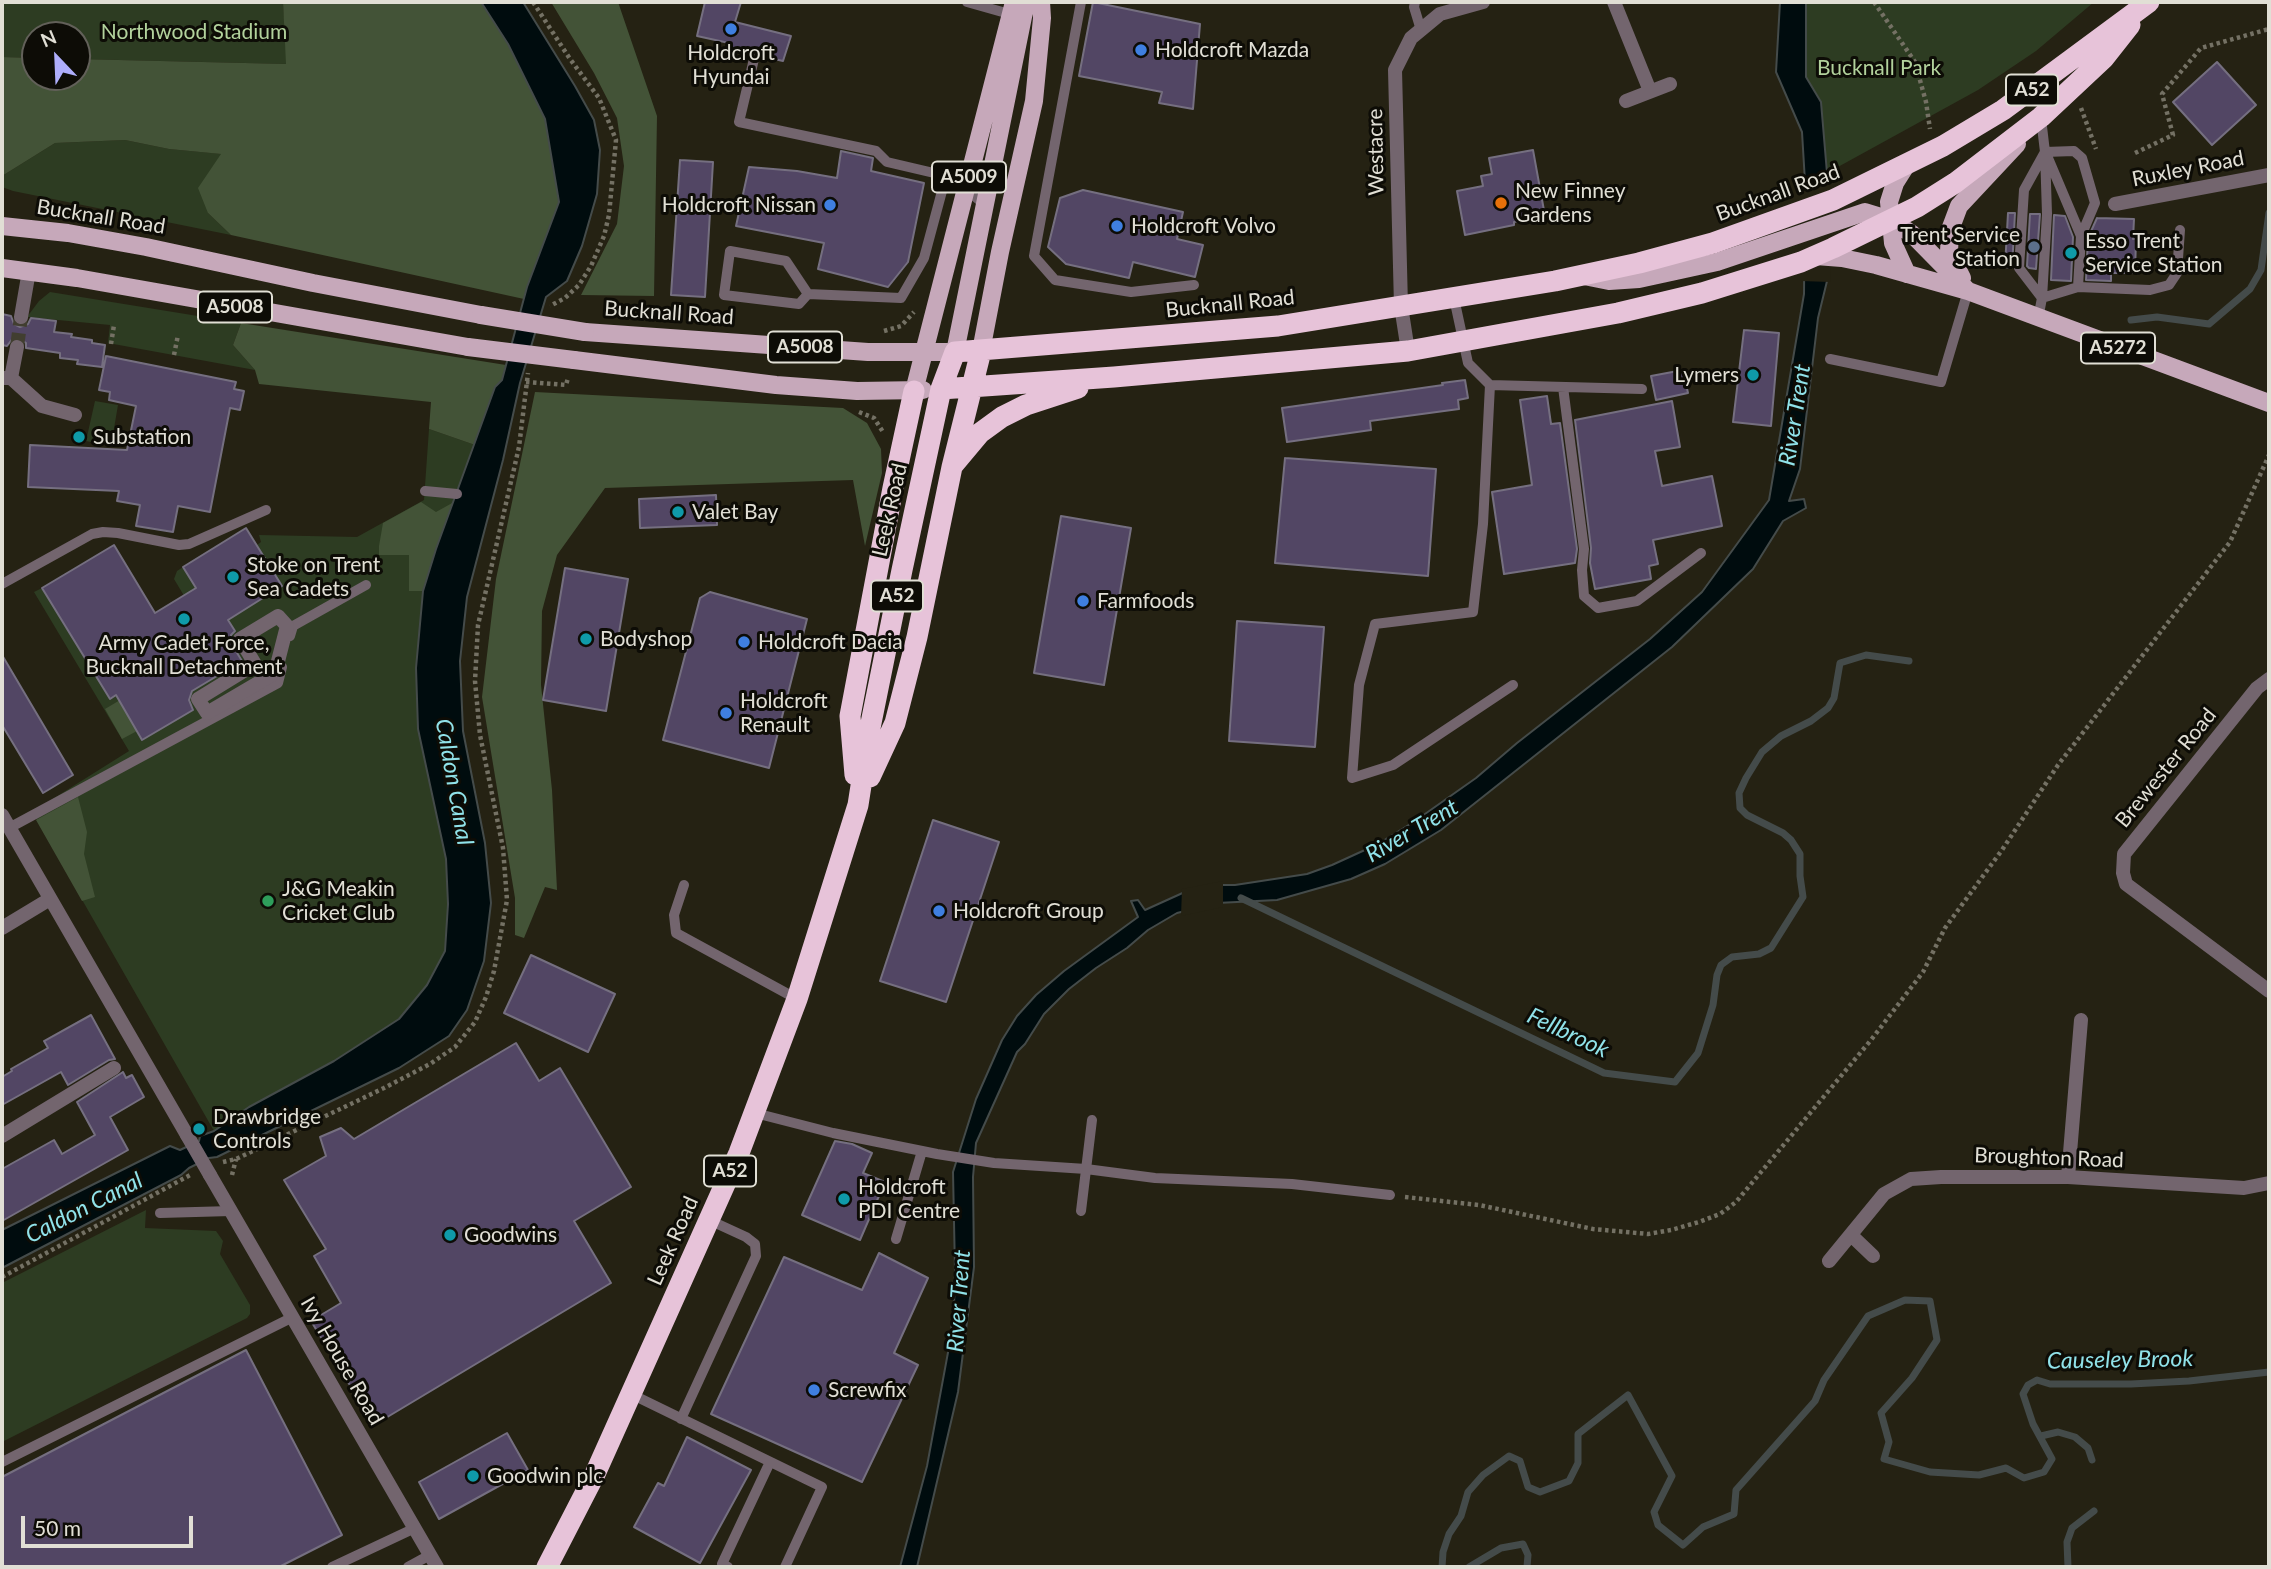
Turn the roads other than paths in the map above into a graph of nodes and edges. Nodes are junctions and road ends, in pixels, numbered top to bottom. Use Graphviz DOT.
graph roads {
  1 [pos="967,2"];
  2 [pos="1041,2"];
  3 [pos="1081,2"];
  4 [pos="1415,2"];
  5 [pos="1483,2"];
  6 [pos="1614,2"];
  7 [pos="2148,2"];
  8 [pos="1018,9"];
  9 [pos="1421,30"];
  10 [pos="754,59"];
  11 [pos="1670,85"];
  12 [pos="1650,91"];
  13 [pos="1626,101"];
  14 [pos="2041,117"];
  15 [pos="2045,152"];
  16 [pos="1907,164"];
  17 [pos="2269,175"];
  18 [pos="945,180"];
  19 [pos="966,189"];
  20 [pos="2115,204"];
  21 [pos="986,206"];
  22 [pos="1833,211"];
  23 [pos="1865,212"];
  24 [pos="1891,220"];
  25 [pos="2,226"];
  26 [pos="2180,230"];
  27 [pos="2081,236"];
  28 [pos="1821,256"];
  29 [pos="2,268"];
  30 [pos="29,271"];
  31 [pos="1907,274"];
  32 [pos="1194,285"];
  33 [pos="2078,287"];
  34 [pos="1968,291"];
  35 [pos="808,294"];
  36 [pos="1454,298"];
  37 [pos="2042,298"];
  38 [pos="1401,306"];
  39 [pos="21,317"];
  40 [pos="2038,318"];
  41 [pos="1463,342"];
  42 [pos="17,347"];
  43 [pos="981,351"];
  44 [pos="1408,351"];
  45 [pos="924,352"];
  46 [pos="955,352"];
  47 [pos="1830,359"];
  48 [pos="1114,377"];
  49 [pos="6,378"];
  50 [pos="1490,385"];
  51 [pos="971,386"];
  52 [pos="1563,387"];
  53 [pos="941,389"];
  54 [pos="1642,389"];
  55 [pos="914,391"];
  56 [pos="2269,403"];
  57 [pos="75,415"];
  58 [pos="952,467"];
  59 [pos="425,491"];
  60 [pos="457,494"];
  61 [pos="266,510"];
  62 [pos="1701,553"];
  63 [pos="2,584"];
  64 [pos="366,586"];
  65 [pos="240,639"];
  66 [pos="2269,679"];
  67 [pos="1513,685"];
  68 [pos="858,805"];
  69 [pos="6,821"];
  70 [pos="684,885"];
  71 [pos="50,899"];
  72 [pos="2,928"];
  73 [pos="2269,991"];
  74 [pos="797,999"];
  75 [pos="2081,1020"];
  76 [pos="114,1068"];
  77 [pos="754,1113"];
  78 [pos="1092,1120"];
  79 [pos="2,1136"];
  80 [pos="922,1151"];
  81 [pos="1086,1169"];
  82 [pos="2067,1177"];
  83 [pos="2269,1183"];
  84 [pos="1390,1195"];
  85 [pos="231,1211"];
  86 [pos="1081,1211"];
  87 [pos="160,1213"];
  88 [pos="709,1220"];
  89 [pos="1851,1235"];
  90 [pos="896,1239"];
  91 [pos="1873,1256"];
  92 [pos="1829,1261"];
  93 [pos="293,1317"];
  94 [pos="631,1394"];
  95 [pos="681,1419"];
  96 [pos="2,1462"];
  97 [pos="770,1462"];
  98 [pos="415,1528"];
  99 [pos="434,1561"];
  100 [pos="332,1567"];
  101 [pos="408,1567"];
  102 [pos="547,1567"];
  103 [pos="728,1567"];
  104 [pos="785,1567"];
  1 -- 8 [label="lane"];
  2 -- 43 [label="main road, A5009"];
  3 -- 32 [label="lane"];
  4 -- 9 [label="lane"];
  5 -- 9 [label="street, Westacre"];
  6 -- 12 [label="street"];
  7 -- 14 [label="highway, A52"];
  7 -- 16 [label="highway, A52"];
  8 -- 19 [label="main road, A5009"];
  8 -- 21 [label="main road, A5009"];
  9 -- 38 [label="street, Westacre"];
  10 -- 18 [label="lane"];
  11 -- 12 [label="street"];
  12 -- 13 [label="street"];
  14 -- 15 [label="lane"];
  14 -- 24 [label="highway, A52"];
  14 -- 34 [label="main road"];
  15 -- 27 [label="lane"];
  15 -- 27 [label="lane"];
  15 -- 37 [label="lane"];
  15 -- 37 [label="lane"];
  16 -- 22 [label="highway, Bucknall Road / A52"];
  16 -- 24 [label="main road"];
  17 -- 20 [label="street, Ruxley Road"];
  18 -- 19 [label="lane"];
  18 -- 35 [label="lane"];
  19 -- 21 [label="lane"];
  19 -- 45 [label="main road, A5009"];
  21 -- 46 [label="main road, A5009"];
  22 -- 23 [label="main road, A52"];
  22 -- 36 [label="highway, Bucknall Road / A52"];
  23 -- 24 [label="main road, A5272"];
  24 -- 28 [label="highway, A52"];
  24 -- 31 [label="main road"];
  24 -- 34 [label="main road, A5272"];
  25 -- 45 [label="main road, Bucknall Road / A5008, bridge"];
  26 -- 33 [label="lane"];
  27 -- 33 [label="lane"];
  28 -- 31 [label="main road, A5272"];
  28 -- 41 [label="highway, A52"];
  29 -- 30 [label="main road, A5008"];
  30 -- 39 [label="street"];
  30 -- 55 [label="main road, A5008, bridge"];
  31 -- 34 [label="main road, A5272"];
  33 -- 37 [label="lane"];
  34 -- 40 [label="main road, A5272"];
  34 -- 47 [label="lane"];
  35 -- 35 [label="lane"];
  36 -- 38 [label="highway, Bucknall Road / A52"];
  36 -- 41 [label="lane"];
  37 -- 40 [label="lane"];
  38 -- 43 [label="highway, Bucknall Road / A52"];
  38 -- 44 [label="street, Westacre"];
  40 -- 56 [label="main road, A5272"];
  41 -- 44 [label="highway, A52"];
  41 -- 50 [label="lane"];
  42 -- 49 [label="street"];
  43 -- 46 [label="highway, Bucknall Road / A52"];
  43 -- 51 [label="highway, Leek Road"];
  44 -- 48 [label="highway, A52"];
  45 -- 46 [label="main road, Bucknall Road / A5008"];
  45 -- 55 [label="main road"];
  46 -- 53 [label="highway, Leek Road / A52"];
  48 -- 51 [label="highway"];
  48 -- 58 [label="highway, A52"];
  49 -- 57 [label="street"];
  50 -- 52 [label="lane"];
  50 -- 67 [label="lane"];
  51 -- 53 [label="highway"];
  51 -- 58 [label="highway, Leek Road"];
  52 -- 54 [label="lane"];
  52 -- 62 [label="lane"];
  53 -- 55 [label="main road, A5008"];
  53 -- 68 [label="highway, Leek Road / A52"];
  55 -- 68 [label="highway"];
  58 -- 68 [label="highway, Leek Road / A52"];
  59 -- 60 [label="lane"];
  61 -- 63 [label="lane"];
  64 -- 69 [label="lane"];
  65 -- 65 [label="street"];
  66 -- 73 [label="street, Brewester Road"];
  68 -- 74 [label="highway, Leek Road / A52"];
  69 -- 71 [label="street"];
  70 -- 74 [label="lane"];
  71 -- 72 [label="street"];
  71 -- 85 [label="street, Ivy House Road, bridge"];
  74 -- 77 [label="highway, Leek Road / A52"];
  75 -- 82 [label="street"];
  76 -- 79 [label="street"];
  77 -- 80 [label="lane"];
  77 -- 88 [label="highway, Leek Road / A52"];
  78 -- 81 [label="lane"];
  80 -- 81 [label="lane"];
  80 -- 90 [label="lane"];
  81 -- 84 [label="lane"];
  81 -- 86 [label="lane"];
  82 -- 83 [label="street, Broughton Road"];
  82 -- 89 [label="street, Broughton Road"];
  85 -- 87 [label="lane"];
  85 -- 93 [label="street, Ivy House Road"];
  88 -- 94 [label="highway, Leek Road / A52"];
  88 -- 95 [label="lane"];
  89 -- 91 [label="street"];
  89 -- 92 [label="street, Broughton Road"];
  93 -- 96 [label="lane"];
  93 -- 98 [label="street, Ivy House Road"];
  94 -- 95 [label="lane"];
  94 -- 102 [label="highway, Leek Road / A52"];
  95 -- 97 [label="lane"];
  97 -- 103 [label="lane"];
  97 -- 104 [label="lane"];
  98 -- 99 [label="street, Ivy House Road"];
  98 -- 100 [label="lane"];
  99 -- 101 [label="lane"];
}
